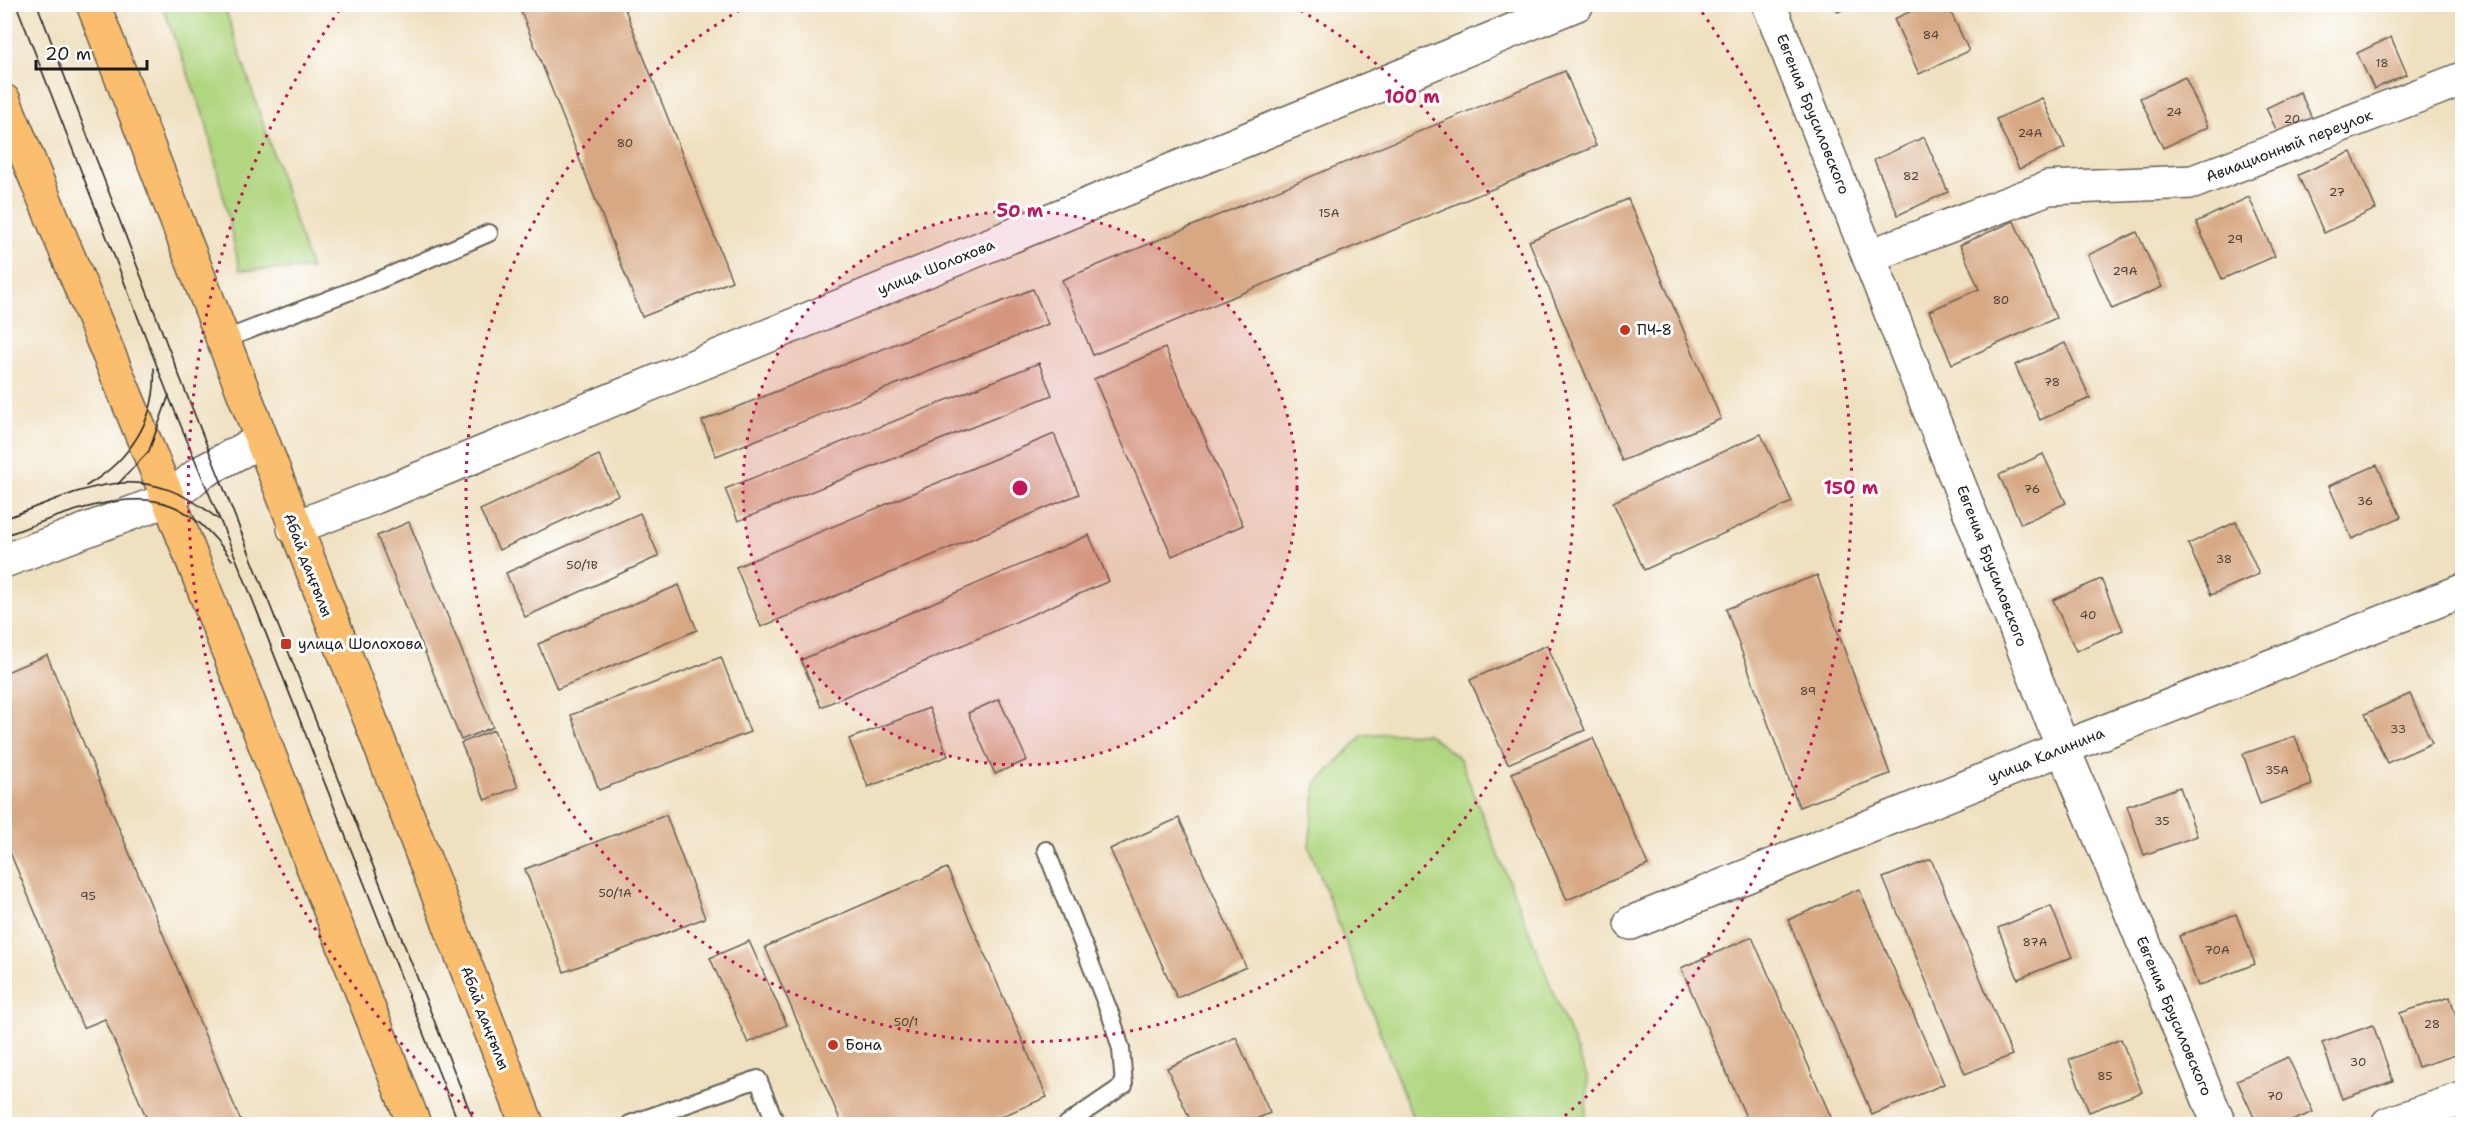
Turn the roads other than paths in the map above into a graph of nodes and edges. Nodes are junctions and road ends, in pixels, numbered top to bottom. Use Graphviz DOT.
graph roads {
  1 [pos="93,4"];
  2 [pos="1576,4"];
  3 [pos="1769,4"];
  4 [pos="2463,79"];
  5 [pos="4,101"];
  6 [pos="489,233"];
  7 [pos="1870,256"];
  8 [pos="223,340"];
  9 [pos="260,441"];
  10 [pos="169,499"];
  11 [pos="294,528"];
  12 [pos="4,561"];
  13 [pos="2463,591"];
  14 [pos="2063,748"];
  15 [pos="1046,850"];
  16 [pos="1631,923"];
  17 [pos="2463,1099"];
  18 [pos="414,1125"];
  19 [pos="527,1125"];
  20 [pos="630,1125"];
  21 [pos="776,1125"];
  22 [pos="1067,1125"];
  23 [pos="2219,1125"];
  24 [pos="2388,1125"];
  1 -- 8 [label="main road, Абай даңғылы"];
  2 -- 11 [label="street, улица Шолохова"];
  3 -- 7 [label="street, Евгения Брусиловского"];
  4 -- 7 [label="street, Авиационный переулок"];
  5 -- 10 [label="main road"];
  6 -- 8 [label="lane"];
  7 -- 14 [label="street, Евгения Брусиловского"];
  8 -- 9 [label="main road, Абай даңғылы"];
  9 -- 10 [label="street"];
  9 -- 11 [label="main road, Абай даңғылы"];
  10 -- 12 [label="street"];
  10 -- 18 [label="main road"];
  11 -- 19 [label="main road, Абай даңғылы"];
  13 -- 14 [label="street, улица Калинина"];
  14 -- 16 [label="street, улица Калинина"];
  14 -- 23 [label="street, Евгения Брусиловского"];
  15 -- 22 [label="lane"];
  17 -- 24 [label="street"];
  20 -- 21 [label="lane"];
}
